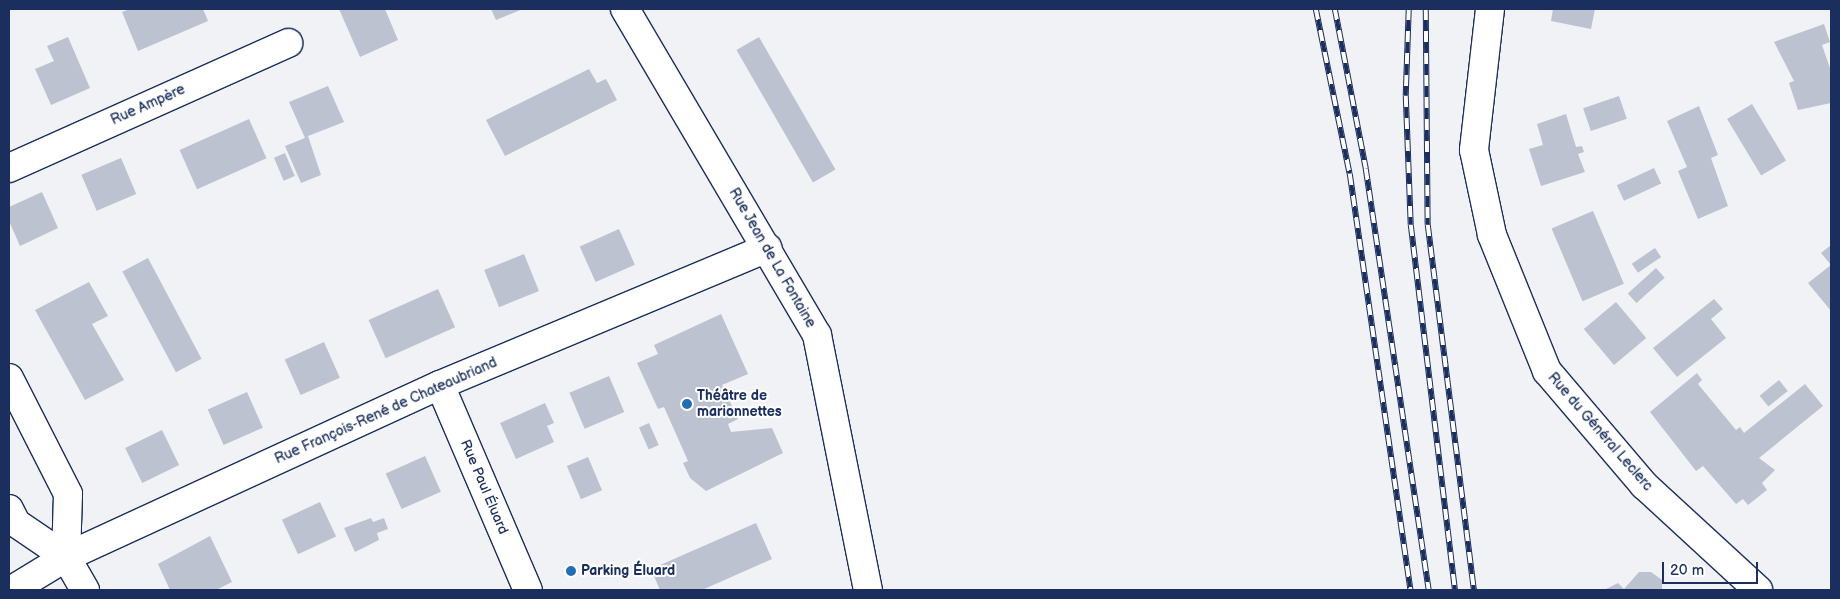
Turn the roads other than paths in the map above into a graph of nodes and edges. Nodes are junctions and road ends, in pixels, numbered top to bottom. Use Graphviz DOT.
graph roads {
  1 [pos="625,9"];
  2 [pos="1490,9"];
  3 [pos="288,43"];
  4 [pos="9,168"];
  5 [pos="768,248"];
  6 [pos="9,378"];
  7 [pos="440,385"];
  8 [pos="9,509"];
  9 [pos="66,557"];
  10 [pos="12,590"];
  11 [pos="85,590"];
  12 [pos="528,590"];
  13 [pos="868,590"];
  14 [pos="1758,590"];
  1 -- 5 [label="street, Rue Jean de La Fontaine"];
  2 -- 14 [label="street, Rue du Général Leclerc"];
  3 -- 4 [label="street, Rue Ampère"];
  5 -- 7 [label="street, Rue François-René de Chateaubriand"];
  5 -- 13 [label="street, Rue Jean de La Fontaine"];
  6 -- 9 [label="street"];
  7 -- 9 [label="street, Rue François-René de Chateaubriand"];
  7 -- 12 [label="street, Rue Paul Éluard"];
  8 -- 9 [label="street"];
  9 -- 10 [label="street, Rue François-René de Chateaubriand"];
  9 -- 11 [label="street"];
}
